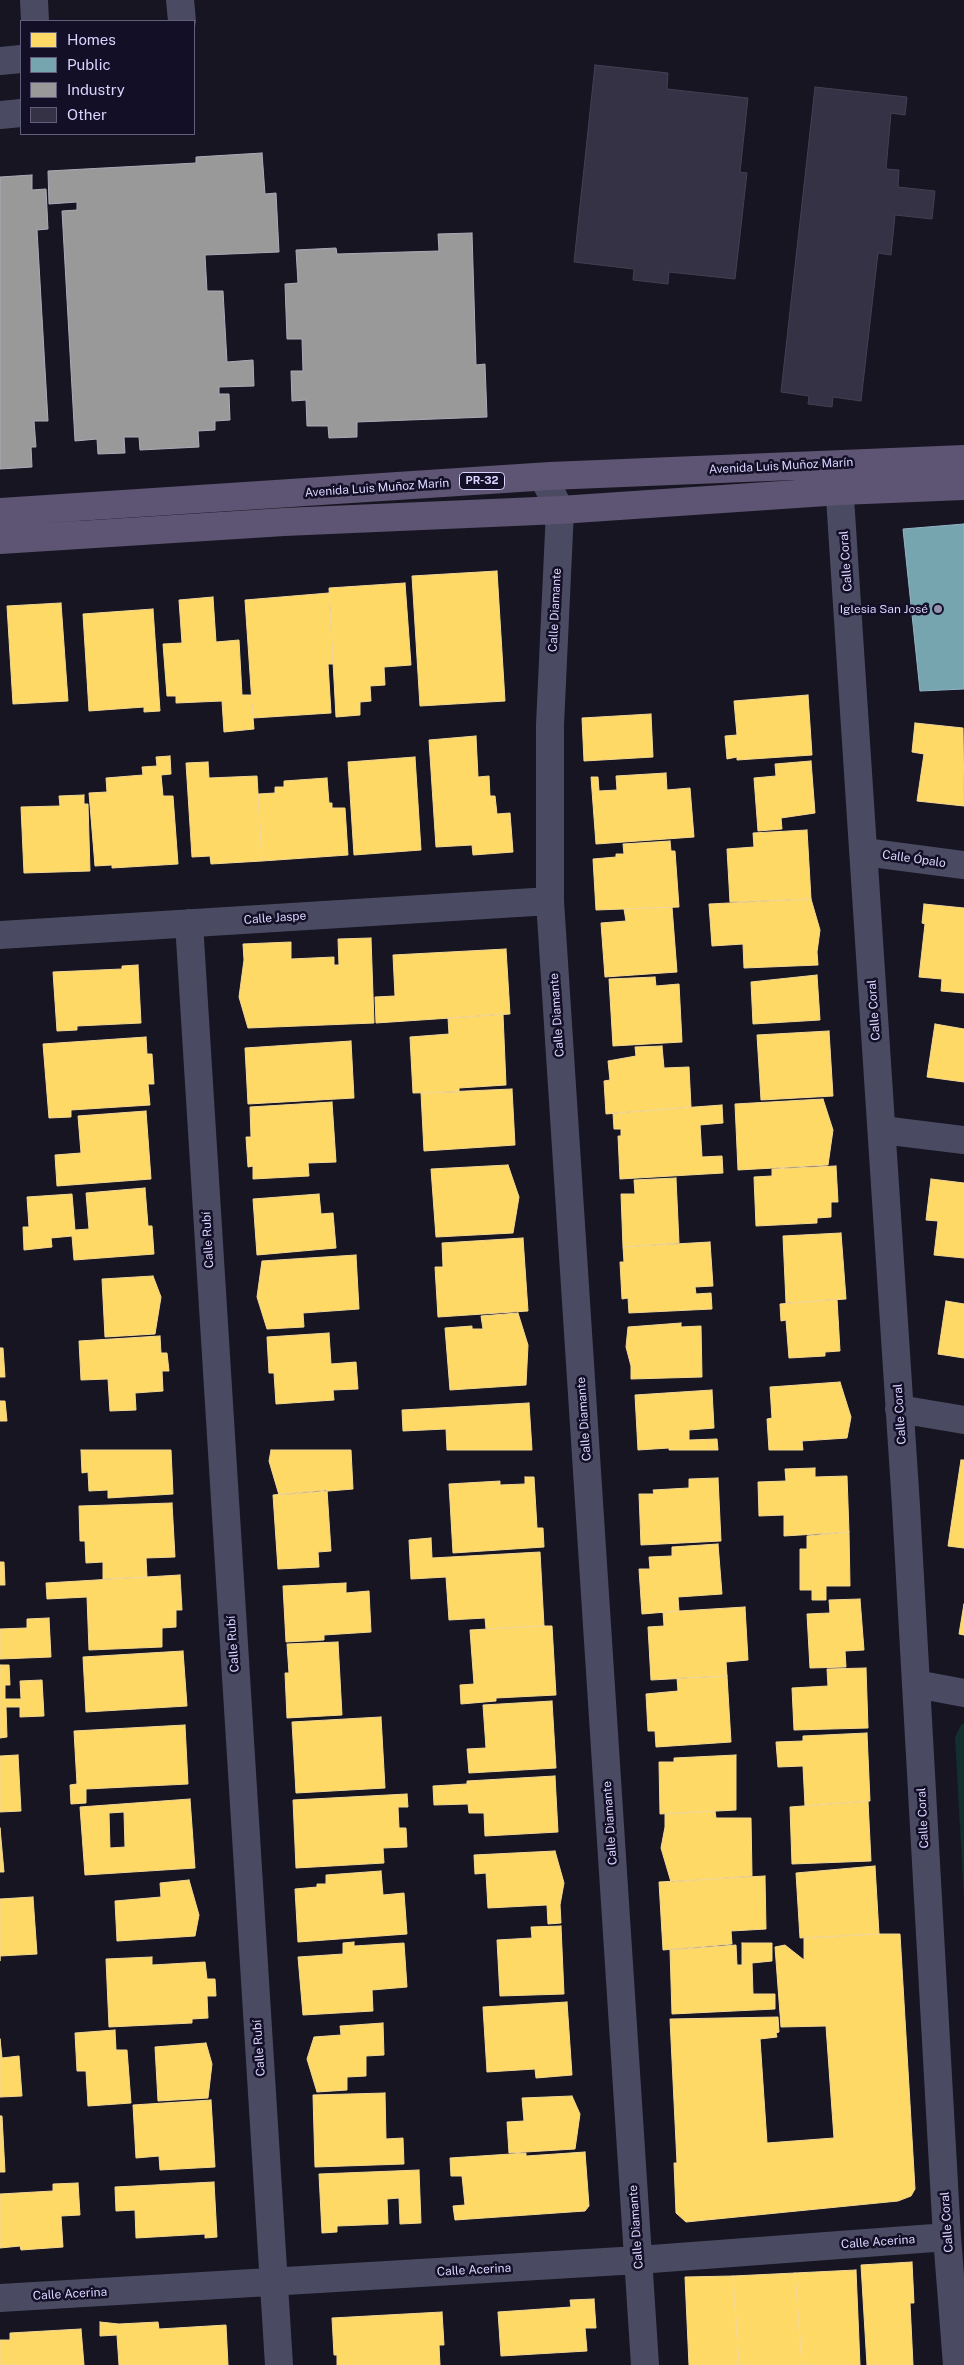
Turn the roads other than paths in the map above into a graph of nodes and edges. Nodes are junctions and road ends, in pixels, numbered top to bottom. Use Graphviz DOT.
graph roads {
  1 [pos="34,0"];
  2 [pos="180,0"];
  3 [pos="35,20"];
  4 [pos="182,20"];
  5 [pos="20,59"];
  6 [pos="0,61"];
  7 [pos="0,114"];
  8 [pos="20,114"];
  9 [pos="964,459"];
  10 [pos="838,463"];
  11 [pos="543,477"];
  12 [pos="964,486"];
  13 [pos="841,491"];
  14 [pos="560,510"];
  15 [pos="0,512"];
  16 [pos="11,539"];
  17 [pos="864,852"];
  18 [pos="964,865"];
  19 [pos="550,900"];
  20 [pos="189,923"];
  21 [pos="0,934"];
  22 [pos="882,1130"];
  23 [pos="964,1140"];
  24 [pos="899,1409"];
  25 [pos="964,1420"];
  26 [pos="916,1684"];
  27 [pos="964,1693"];
  28 [pos="947,2236"];
  29 [pos="638,2260"];
  30 [pos="274,2282"];
  31 [pos="0,2298"];
  32 [pos="279,2365"];
  33 [pos="645,2365"];
  34 [pos="957,2365"];
  1 -- 3 [label="street"];
  2 -- 4 [label="street"];
  5 -- 6 [label="street"];
  7 -- 8 [label="street"];
  9 -- 10 [label="main road, Avenida Luis Muñoz Marín / PR-32"];
  10 -- 11 [label="main road, Avenida Luis Muñoz Marín / PR-32"];
  10 -- 13 [label="street, Calle Coral"];
  11 -- 14 [label="street, Calle Diamante"];
  11 -- 15 [label="main road, Avenida Luis Muñoz Marín / PR-32"];
  12 -- 13 [label="main road"];
  13 -- 14 [label="main road"];
  13 -- 17 [label="street, Calle Coral"];
  14 -- 16 [label="main road"];
  14 -- 19 [label="street, Calle Diamante"];
  17 -- 18 [label="street, Calle Ópalo"];
  17 -- 22 [label="street, Calle Coral"];
  19 -- 20 [label="street, Calle Jaspe"];
  19 -- 29 [label="street, Calle Diamante"];
  20 -- 21 [label="street, Calle Jaspe"];
  20 -- 30 [label="street, Calle Rubí"];
  22 -- 23 [label="street"];
  22 -- 24 [label="street, Calle Coral"];
  24 -- 25 [label="street"];
  24 -- 26 [label="street, Calle Coral"];
  26 -- 27 [label="street"];
  26 -- 28 [label="street, Calle Coral"];
  28 -- 29 [label="street, Calle Acerina"];
  28 -- 34 [label="street, Calle Coral"];
  29 -- 30 [label="street, Calle Acerina"];
  29 -- 33 [label="street, Calle Diamante"];
  30 -- 31 [label="street, Calle Acerina"];
  30 -- 32 [label="street, Calle Rubí"];
}
